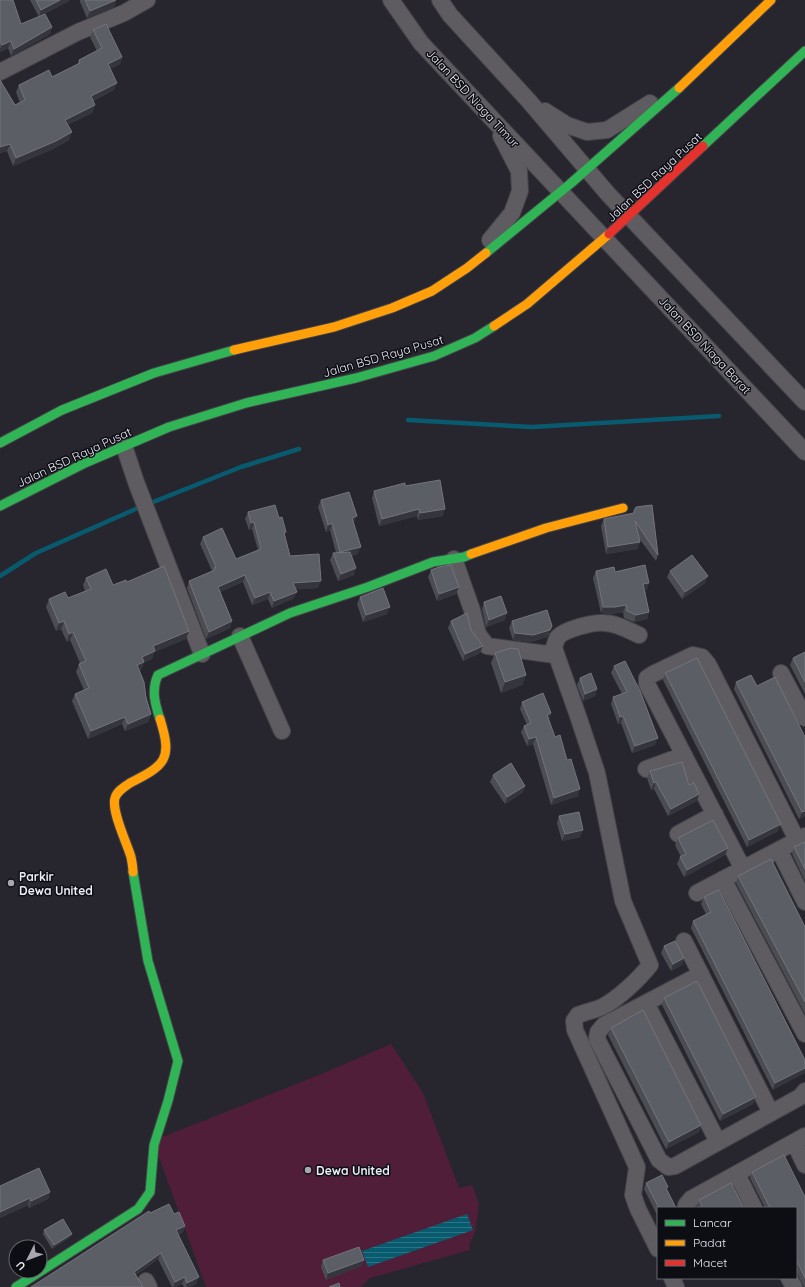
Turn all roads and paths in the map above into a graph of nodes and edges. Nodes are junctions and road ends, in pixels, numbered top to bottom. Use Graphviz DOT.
graph roads {
  1 [pos="147,0"];
  2 [pos="391,0"];
  3 [pos="440,0"];
  4 [pos="771,0"];
  5 [pos="805,51"];
  6 [pos="0,72"];
  7 [pos="690,78"];
  8 [pos="528,100"];
  9 [pos="492,119"];
  10 [pos="587,170"];
  11 [pos="561,192"];
  12 [pos="630,217"];
  13 [pos="604,239"];
  14 [pos="467,268"];
  15 [pos="805,402"];
  16 [pos="0,443"];
  17 [pos="124,446"];
  18 [pos="805,452"];
  19 [pos="0,506"];
  20 [pos="623,508"];
  21 [pos="454,560"];
  22 [pos="240,636"];
  23 [pos="639,636"];
  24 [pos="202,654"];
  25 [pos="555,655"];
  26 [pos="781,674"];
  27 [pos="805,718"];
  28 [pos="282,731"];
  29 [pos="684,755"];
  30 [pos="646,769"];
  31 [pos="715,814"];
  32 [pos="678,834"];
  33 [pos="801,838"];
  34 [pos="779,850"];
  35 [pos="743,869"];
  36 [pos="723,879"];
  37 [pos="697,893"];
  38 [pos="805,902"];
  39 [pos="684,941"];
  40 [pos="701,974"];
  41 [pos="646,1003"];
  42 [pos="805,1034"];
  43 [pos="805,1091"];
  44 [pos="771,1113"];
  45 [pos="799,1139"];
  46 [pos="718,1142"];
  47 [pos="805,1165"];
  48 [pos="737,1174"];
  49 [pos="686,1207"];
  50 [pos="754,1207"];
  51 [pos="657,1246"];
  52 [pos="16,1287"];
  1 -- 6 [label="street"];
  2 -- 9 [label="street, Jalan BSD Niaga Timur"];
  3 -- 8 [label="street"];
  4 -- 7 [label="main road"];
  5 -- 12 [label="main road, Jalan BSD Raya Pusat"];
  7 -- 8 [label="street"];
  7 -- 10 [label="main road"];
  8 -- 10 [label="street"];
  9 -- 11 [label="street, Jalan BSD Niaga Timur"];
  9 -- 14 [label="street"];
  10 -- 11 [label="main road"];
  10 -- 12 [label="street"];
  11 -- 13 [label="street, Jalan BSD Niaga Timur"];
  11 -- 14 [label="main road"];
  12 -- 13 [label="main road, Jalan BSD Raya Pusat"];
  12 -- 15 [label="street"];
  13 -- 17 [label="main road, Jalan BSD Raya Pusat"];
  13 -- 18 [label="street, Jalan BSD Niaga Barat"];
  14 -- 16 [label="main road"];
  17 -- 19 [label="main road, Jalan BSD Raya Pusat"];
  17 -- 24 [label="street"];
  20 -- 21 [label="main road"];
  21 -- 22 [label="main road"];
  21 -- 25 [label="street"];
  22 -- 24 [label="main road"];
  22 -- 28 [label="street"];
  23 -- 25 [label="street"];
  24 -- 52 [label="main road"];
  25 -- 51 [label="street"];
  26 -- 27 [label="street"];
  29 -- 30 [label="street"];
  29 -- 31 [label="street"];
  29 -- 33 [label="street"];
  31 -- 32 [label="street"];
  31 -- 35 [label="street"];
  33 -- 34 [label="street"];
  34 -- 35 [label="street"];
  34 -- 38 [label="street"];
  35 -- 36 [label="street"];
  36 -- 37 [label="street"];
  36 -- 42 [label="street"];
  39 -- 40 [label="street"];
  40 -- 41 [label="street"];
  40 -- 44 [label="street"];
  41 -- 46 [label="street"];
  41 -- 46 [label="street"];
  43 -- 44 [label="street"];
  44 -- 46 [label="street"];
  45 -- 47 [label="street"];
  45 -- 48 [label="street"];
  48 -- 49 [label="street"];
  48 -- 50 [label="street"];
}
